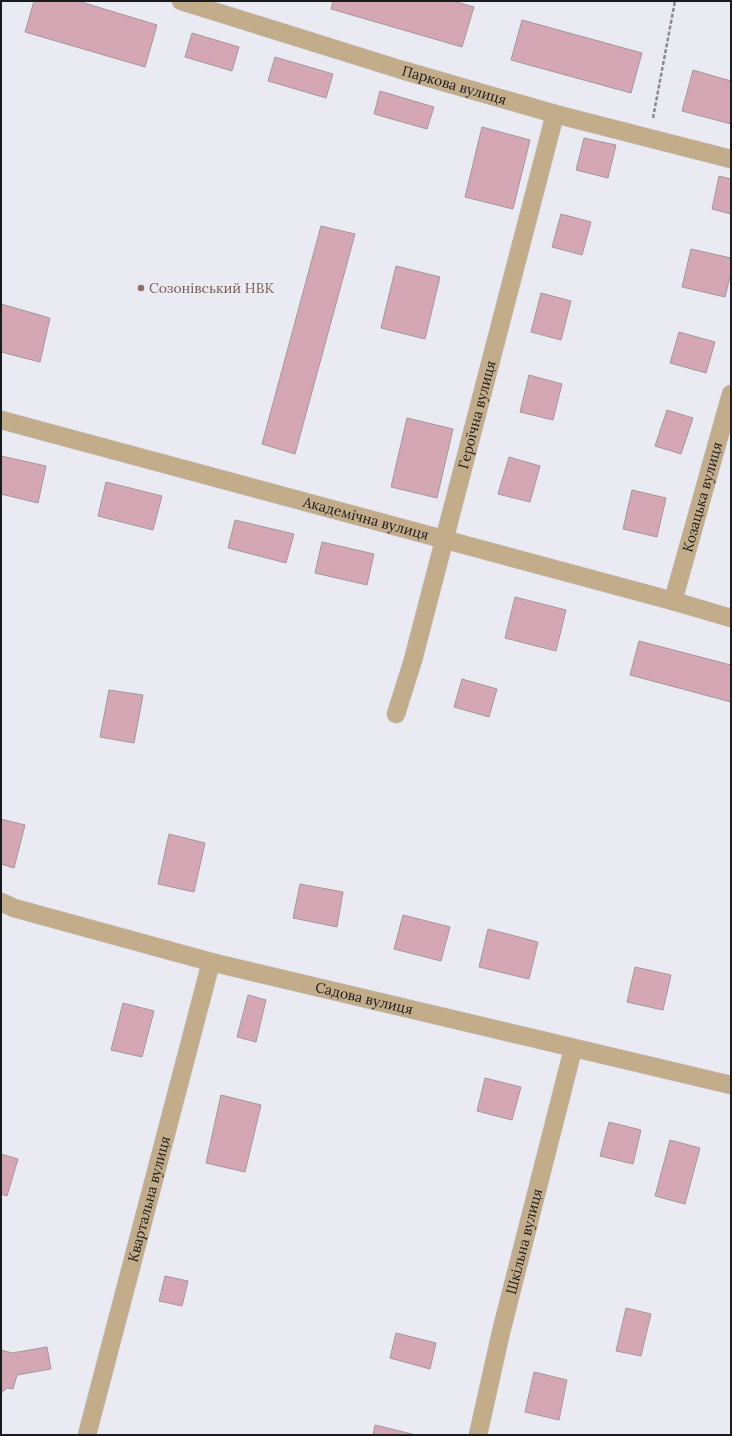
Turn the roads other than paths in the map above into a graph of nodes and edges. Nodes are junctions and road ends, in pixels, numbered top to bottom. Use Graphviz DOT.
graph roads {
  1 [pos="181,1"];
  2 [pos="555,114"];
  3 [pos="731,159"];
  4 [pos="731,394"];
  5 [pos="1,420"];
  6 [pos="443,539"];
  7 [pos="673,601"];
  8 [pos="731,618"];
  9 [pos="396,714"];
  10 [pos="1,902"];
  11 [pos="211,962"];
  12 [pos="573,1048"];
  13 [pos="731,1085"];
  14 [pos="87,1435"];
  15 [pos="478,1435"];
  1 -- 2 [label="street, Паркова вулиця"];
  2 -- 3 [label="street, Паркова вулиця"];
  2 -- 6 [label="street, Героїчна вулиця"];
  4 -- 7 [label="street, Козацька вулиця"];
  5 -- 6 [label="street, Академічна вулиця"];
  6 -- 7 [label="street, Академічна вулиця"];
  6 -- 9 [label="street, Героїчна вулиця"];
  7 -- 8 [label="street, Академічна вулиця"];
  10 -- 11 [label="street, Садова вулиця"];
  11 -- 12 [label="street, Садова вулиця"];
  11 -- 14 [label="street, Квартальна вулиця"];
  12 -- 13 [label="street, Садова вулиця"];
  12 -- 15 [label="street, Шкільна вулиця"];
}
